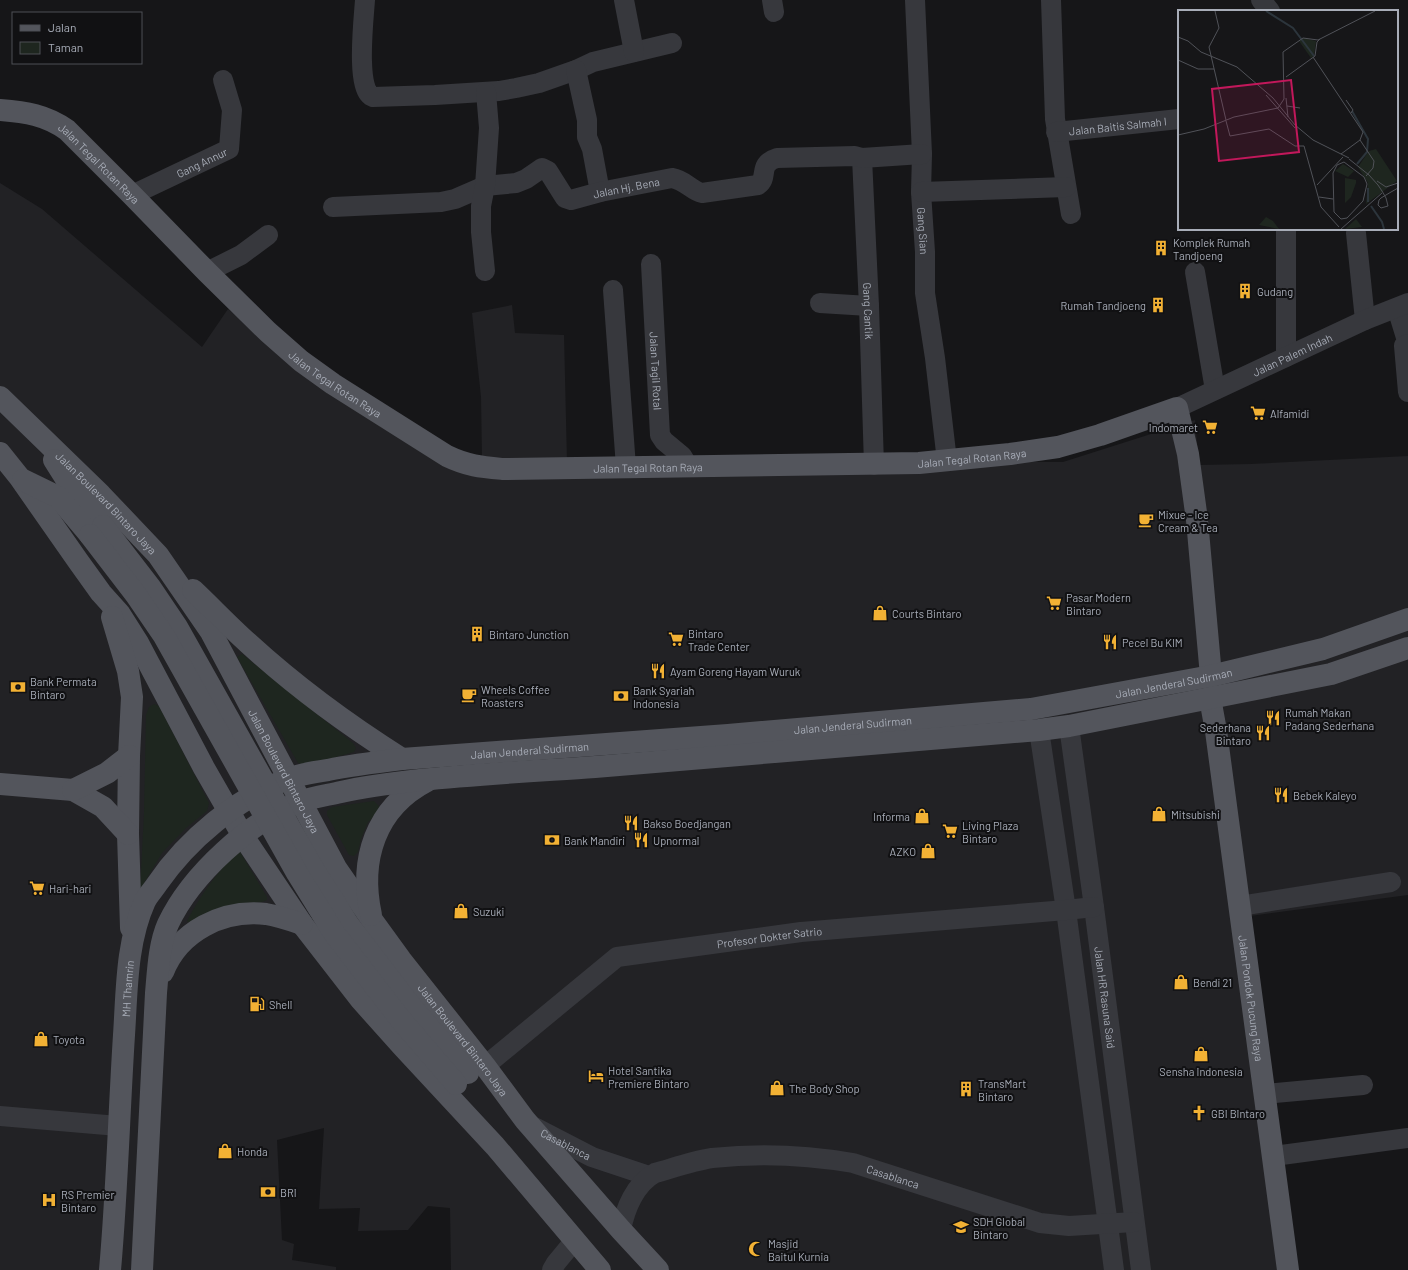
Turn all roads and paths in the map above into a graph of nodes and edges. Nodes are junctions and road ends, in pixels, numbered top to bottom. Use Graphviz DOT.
graph roads {
  1 [pos="365,0"];
  2 [pos="624,0"];
  3 [pos="915,0"];
  4 [pos="1051,0"];
  5 [pos="1261,0"];
  6 [pos="1269,10"];
  7 [pos="672,43"];
  8 [pos="634,52"];
  9 [pos="576,70"];
  10 [pos="223,80"];
  11 [pos="486,92"];
  12 [pos="0,110"];
  13 [pos="1178,119"];
  14 [pos="1056,132"];
  15 [pos="922,154"];
  16 [pos="862,158"];
  17 [pos="486,186"];
  18 [pos="1066,187"];
  19 [pos="600,192"];
  20 [pos="921,192"];
  21 [pos="132,195"];
  22 [pos="333,207"];
  23 [pos="1071,214"];
  24 [pos="1286,230"];
  25 [pos="1356,233"];
  26 [pos="268,235"];
  27 [pos="651,264"];
  28 [pos="485,271"];
  29 [pos="207,272"];
  30 [pos="1195,272"];
  31 [pos="613,290"];
  32 [pos="820,303"];
  33 [pos="1405,305"];
  34 [pos="869,306"];
  35 [pos="1365,320"];
  36 [pos="1408,344"];
  37 [pos="1286,357"];
  38 [pos="1215,390"];
  39 [pos="1408,392"];
  40 [pos="0,397"];
  41 [pos="1177,408"];
  42 [pos="36,432"];
  43 [pos="0,453"];
  44 [pos="947,461"];
  45 [pos="874,465"];
  46 [pos="688,466"];
  47 [pos="626,467"];
  48 [pos="20,478"];
  49 [pos="97,531"];
  50 [pos="158,555"];
  51 [pos="101,593"];
  52 [pos="1408,619"];
  53 [pos="1208,646"];
  54 [pos="1408,648"];
  55 [pos="1211,676"];
  56 [pos="1175,683"];
  57 [pos="1210,698"];
  58 [pos="1183,703"];
  59 [pos="906,719"];
  60 [pos="880,722"];
  61 [pos="1069,726"];
  62 [pos="1216,726"];
  63 [pos="1039,730"];
  64 [pos="268,739"];
  65 [pos="905,742"];
  66 [pos="882,744"];
  67 [pos="129,756"];
  68 [pos="402,759"];
  69 [pos="204,768"];
  70 [pos="289,779"];
  71 [pos="430,779"];
  72 [pos="0,784"];
  73 [pos="73,790"];
  74 [pos="301,802"];
  75 [pos="230,812"];
  76 [pos="128,834"];
  77 [pos="243,836"];
  78 [pos="321,840"];
  79 [pos="270,877"];
  80 [pos="1391,882"];
  81 [pos="1094,906"];
  82 [pos="1240,906"];
  83 [pos="1066,910"];
  84 [pos="372,920"];
  85 [pos="302,924"];
  86 [pos="132,941"];
  87 [pos="156,993"];
  88 [pos="470,1074"];
  89 [pos="1363,1085"];
  90 [pos="1265,1094"];
  91 [pos="0,1116"];
  92 [pos="526,1122"];
  93 [pos="118,1126"];
  94 [pos="1408,1138"];
  95 [pos="495,1146"];
  96 [pos="1274,1156"];
  97 [pos="649,1176"];
  98 [pos="1134,1222"];
  99 [pos="1108,1224"];
  100 [pos="621,1230"];
  101 [pos="575,1240"];
  102 [pos="110,1270"];
  103 [pos="142,1270"];
  104 [pos="552,1270"];
  105 [pos="600,1270"];
  106 [pos="658,1270"];
  107 [pos="1114,1270"];
  108 [pos="1141,1270"];
  109 [pos="1288,1270"];
  1 -- 11 [label="street"];
  2 -- 8 [label="street"];
  3 -- 15 [label="street, Gang Sian"];
  4 -- 14 [label="street"];
  5 -- 6 [label="street"];
  7 -- 8 [label="street"];
  8 -- 9 [label="street"];
  9 -- 11 [label="street"];
  9 -- 19 [label="street"];
  10 -- 21 [label="street, Gang Annur"];
  11 -- 17 [label="street"];
  12 -- 21 [label="main road, Jalan Tegal Rotan Raya"];
  13 -- 14 [label="street, Jalan Baitis Salmah I"];
  14 -- 18 [label="street"];
  15 -- 16 [label="street, Jalan Hj. Bena"];
  15 -- 20 [label="street, Gang Sian"];
  16 -- 19 [label="street, Jalan Hj. Bena"];
  16 -- 34 [label="street, Gang Cantik"];
  17 -- 19 [label="street, Jalan Hj. Bena"];
  17 -- 22 [label="street, Jalan Hj. Bena"];
  17 -- 28 [label="street"];
  18 -- 20 [label="street"];
  18 -- 23 [label="street"];
  20 -- 44 [label="street, Gang Sian"];
  21 -- 29 [label="main road, Jalan Tegal Rotan Raya"];
  24 -- 37 [label="street"];
  25 -- 35 [label="street"];
  26 -- 29 [label="street"];
  27 -- 46 [label="street, Jalan Tagil Rotal"];
  29 -- 47 [label="main road, Jalan Tegal Rotan Raya"];
  30 -- 38 [label="street"];
  31 -- 47 [label="street"];
  32 -- 34 [label="street"];
  33 -- 35 [label="street, Jalan Palem Indah"];
  33 -- 36 [label="street"];
  34 -- 45 [label="street, Gang Cantik"];
  35 -- 37 [label="street, Jalan Palem Indah"];
  36 -- 39 [label="street"];
  37 -- 38 [label="street, Jalan Palem Indah"];
  38 -- 41 [label="street, Jalan Palem Indah"];
  40 -- 42 [label="main road, Jalan Boulevard Bintaro Jaya"];
  41 -- 44 [label="main road, Jalan Tegal Rotan Raya"];
  41 -- 53 [label="main road"];
  42 -- 49 [label="main road, Jalan Boulevard Bintaro Jaya"];
  42 -- 50 [label="main road, Jalan Boulevard Bintaro Jaya"];
  43 -- 48 [label="main road, Jalan Boulevard Bintaro Jaya"];
  44 -- 45 [label="main road, Jalan Tegal Rotan Raya"];
  45 -- 46 [label="main road, Jalan Tegal Rotan Raya"];
  46 -- 47 [label="main road, Jalan Tegal Rotan Raya"];
  48 -- 49 [label="main road, Jalan Boulevard Bintaro Jaya"];
  48 -- 51 [label="main road, Jalan Boulevard Bintaro Jaya"];
  49 -- 88 [label="main road, Jalan Boulevard Bintaro Jaya, bridge"];
  50 -- 64 [label="main road, Jalan Boulevard Bintaro Jaya"];
  50 -- 68 [label="main road"];
  51 -- 67 [label="main road"];
  51 -- 69 [label="main road, Jalan Boulevard Bintaro Jaya"];
  52 -- 55 [label="main road, Jalan Jenderal Sudirman"];
  53 -- 55 [label="main road"];
  53 -- 56 [label="main road"];
  54 -- 57 [label="main road, Jalan Jenderal Sudirman"];
  55 -- 56 [label="main road, Jalan Jenderal Sudirman"];
  56 -- 59 [label="main road, Jalan Jenderal Sudirman"];
  57 -- 58 [label="main road, Jalan Jenderal Sudirman"];
  57 -- 62 [label="main road, Jalan Pondok Pucung Raya"];
  58 -- 61 [label="main road, Jalan Jenderal Sudirman"];
  58 -- 62 [label="main road"];
  59 -- 60 [label="main road, Jalan Jenderal Sudirman"];
  59 -- 65 [label="main road"];
  60 -- 66 [label="main road"];
  60 -- 68 [label="main road, Jalan Jenderal Sudirman"];
  61 -- 63 [label="main road, Jalan Jenderal Sudirman"];
  61 -- 81 [label="street, Jalan HR Rasuna Said"];
  62 -- 82 [label="main road, Jalan Pondok Pucung Raya"];
  63 -- 65 [label="main road, Jalan Jenderal Sudirman"];
  63 -- 83 [label="street"];
  64 -- 69 [label="main road"];
  64 -- 70 [label="main road, Jalan Boulevard Bintaro Jaya"];
  65 -- 66 [label="main road, Jalan Jenderal Sudirman"];
  66 -- 71 [label="main road, Jalan Jenderal Sudirman"];
  67 -- 73 [label="main road"];
  67 -- 76 [label="main road"];
  68 -- 70 [label="main road, Jalan Jenderal Sudirman"];
  69 -- 75 [label="main road, Jalan Boulevard Bintaro Jaya"];
  70 -- 74 [label="main road, Jalan Boulevard Bintaro Jaya"];
  70 -- 75 [label="main road, MH Thamrin"];
  71 -- 74 [label="main road, Jalan Jenderal Sudirman"];
  71 -- 84 [label="main road"];
  72 -- 73 [label="main road"];
  73 -- 76 [label="main road"];
  74 -- 77 [label="main road"];
  74 -- 78 [label="main road, Jalan Boulevard Bintaro Jaya"];
  75 -- 77 [label="main road, Jalan Boulevard Bintaro Jaya"];
  75 -- 86 [label="main road, MH Thamrin"];
  76 -- 86 [label="main road"];
  77 -- 79 [label="main road, Jalan Boulevard Bintaro Jaya"];
  77 -- 87 [label="main road"];
  78 -- 79 [label="main road"];
  78 -- 84 [label="main road, Jalan Boulevard Bintaro Jaya"];
  79 -- 85 [label="main road, Jalan Boulevard Bintaro Jaya"];
  80 -- 82 [label="street"];
  81 -- 83 [label="street, Profesor Dokter Satrio"];
  81 -- 98 [label="street, Jalan HR Rasuna Said"];
  82 -- 90 [label="main road, Jalan Pondok Pucung Raya"];
  83 -- 88 [label="street, Profesor Dokter Satrio"];
  83 -- 99 [label="street"];
  84 -- 88 [label="main road, Jalan Boulevard Bintaro Jaya"];
  85 -- 87 [label="main road"];
  85 -- 95 [label="main road, Jalan Boulevard Bintaro Jaya"];
  86 -- 93 [label="main road, MH Thamrin"];
  87 -- 103 [label="main road"];
  88 -- 92 [label="main road, Jalan Boulevard Bintaro Jaya"];
  88 -- 95 [label="main road, Jalan Boulevard Bintaro Jaya"];
  89 -- 90 [label="street"];
  90 -- 96 [label="main road, Jalan Pondok Pucung Raya"];
  91 -- 93 [label="street"];
  92 -- 97 [label="street, Casablanca"];
  92 -- 100 [label="main road, Jalan Boulevard Bintaro Jaya"];
  93 -- 102 [label="main road, MH Thamrin"];
  94 -- 96 [label="street"];
  95 -- 101 [label="main road, Jalan Boulevard Bintaro Jaya"];
  96 -- 109 [label="main road, Jalan Pondok Pucung Raya"];
  97 -- 99 [label="street, Casablanca"];
  97 -- 100 [label="street"];
  98 -- 99 [label="street, Casablanca"];
  98 -- 108 [label="street, Jalan HR Rasuna Said"];
  99 -- 107 [label="street"];
  100 -- 106 [label="main road, Jalan Boulevard Bintaro Jaya"];
  101 -- 104 [label="street"];
  101 -- 105 [label="main road, Jalan Boulevard Bintaro Jaya"];
}
